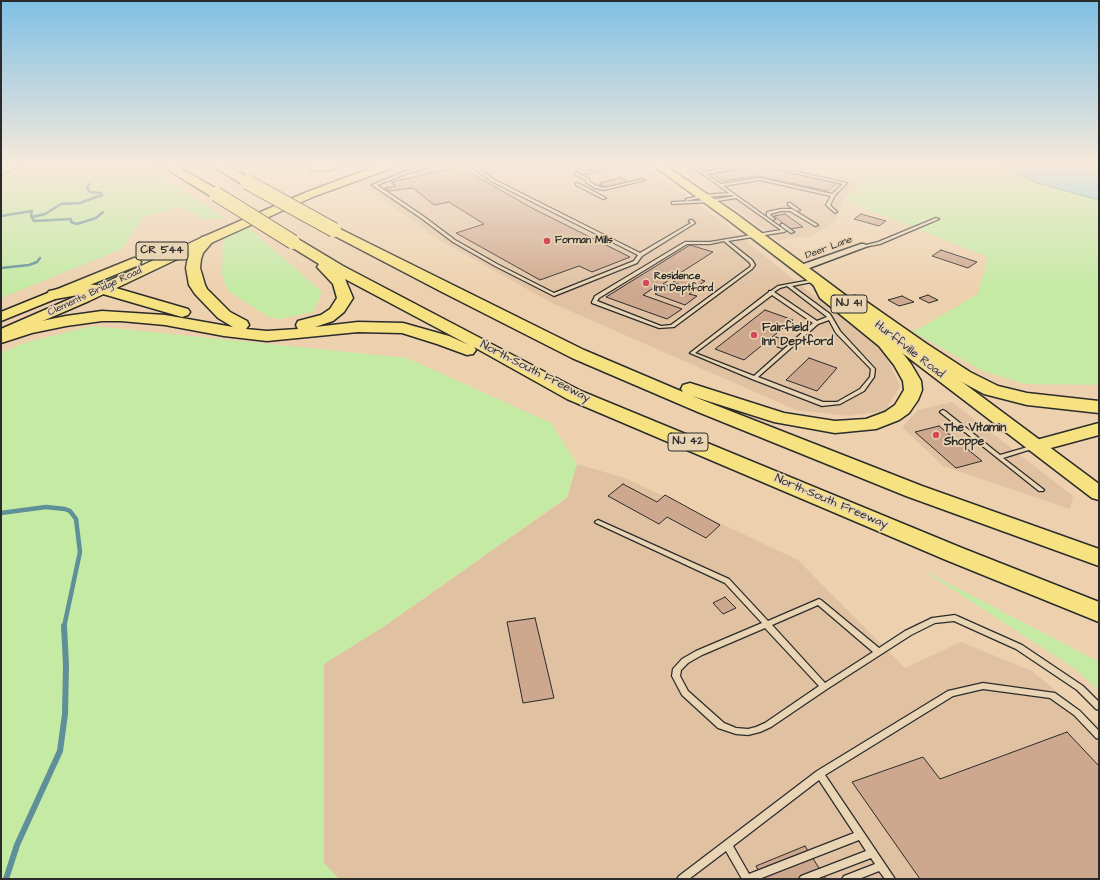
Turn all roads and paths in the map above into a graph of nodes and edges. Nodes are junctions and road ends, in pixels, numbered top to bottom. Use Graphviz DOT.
graph roads {
  1 [pos="237,207"];
  2 [pos="270,207"];
  3 [pos="281,207"];
  4 [pos="292,207"];
  5 [pos="408,207"];
  6 [pos="545,207"];
  7 [pos="719,207"];
  8 [pos="751,207"];
  9 [pos="793,207"];
  10 [pos="830,207"];
  11 [pos="835,212"];
  12 [pos="937,219"];
  13 [pos="691,221"];
  14 [pos="792,232"];
  15 [pos="757,235"];
  16 [pos="206,240"];
  17 [pos="725,240"];
  18 [pos="293,242"];
  19 [pos="864,246"];
  20 [pos="640,255"];
  21 [pos="801,268"];
  22 [pos="818,282"];
  23 [pos="788,285"];
  24 [pos="104,289"];
  25 [pos="771,292"];
  26 [pos="55,294"];
  27 [pos="1,317"];
  28 [pos="830,318"];
  29 [pos="816,323"];
  30 [pos="241,325"];
  31 [pos="1,334"];
  32 [pos="1,338"];
  33 [pos="578,354"];
  34 [pos="754,378"];
  35 [pos="574,395"];
  36 [pos="1099,406"];
  37 [pos="943,412"];
  38 [pos="1099,429"];
  39 [pos="1036,446"];
  40 [pos="999,457"];
  41 [pos="1040,490"];
  42 [pos="1099,494"];
  43 [pos="598,522"];
  44 [pos="1099,558"];
  45 [pos="1099,612"];
  46 [pos="767,625"];
  47 [pos="878,652"];
  48 [pos="824,687"];
  49 [pos="1099,707"];
  50 [pos="1099,736"];
  51 [pos="820,774"];
  52 [pos="860,835"];
  53 [pos="728,845"];
  54 [pos="872,853"];
  55 [pos="881,866"];
  56 [pos="682,879"];
  57 [pos="747,879"];
  58 [pos="804,879"];
  59 [pos="847,879"];
  60 [pos="890,879"];
  1 -- 18 [label="highway, North-South Freeway / NJ 42, bridge"];
  2 -- 26 [label="main road, Clements Bridge Road / CR 544"];
  3 -- 16 [label="main road, Clements Bridge Road / CR 544"];
  4 -- 33 [label="highway, bridge"];
  5 -- 20 [label="lane"];
  6 -- 20 [label="lane"];
  7 -- 15 [label="main road, Hurffville Road / NJ 41"];
  8 -- 15 [label="lane"];
  9 -- 14 [label="lane"];
  10 -- 11 [label="lane"];
  12 -- 19 [label="lane"];
  13 -- 20 [label="lane"];
  15 -- 17 [label="lane"];
  15 -- 21 [label="main road, Hurffville Road / NJ 41"];
  16 -- 24 [label="main road, Clements Bridge Road / CR 544"];
  16 -- 30 [label="highway"];
  17 -- 17 [label="lane"];
  18 -- 30 [label="highway"];
  18 -- 35 [label="highway, North-South Freeway / NJ 42"];
  19 -- 21 [label="street, Deer Lane"];
  21 -- 22 [label="main road, Hurffville Road / NJ 41"];
  22 -- 23 [label="lane"];
  22 -- 33 [label="highway"];
  22 -- 36 [label="highway"];
  22 -- 39 [label="main road, Hurffville Road / NJ 41"];
  23 -- 25 [label="lane"];
  23 -- 28 [label="lane"];
  24 -- 26 [label="highway"];
  24 -- 30 [label="highway"];
  24 -- 31 [label="main road, Clements Bridge Road / CR 544"];
  25 -- 29 [label="lane"];
  25 -- 34 [label="lane"];
  26 -- 27 [label="main road, Clements Bridge Road / CR 544"];
  28 -- 29 [label="lane"];
  28 -- 34 [label="lane"];
  29 -- 34 [label="lane"];
  32 -- 35 [label="highway"];
  33 -- 44 [label="highway"];
  35 -- 45 [label="highway, North-South Freeway / NJ 42"];
  37 -- 40 [label="lane"];
  38 -- 39 [label="highway"];
  39 -- 40 [label="lane"];
  39 -- 42 [label="main road, Hurffville Road / NJ 41"];
  40 -- 41 [label="lane"];
  43 -- 46 [label="lane"];
  46 -- 47 [label="lane"];
  46 -- 48 [label="lane"];
  46 -- 48 [label="lane"];
  47 -- 48 [label="lane"];
  47 -- 49 [label="lane"];
  50 -- 51 [label="lane"];
  51 -- 52 [label="lane"];
  51 -- 53 [label="lane"];
  52 -- 54 [label="lane"];
  52 -- 57 [label="lane"];
  53 -- 56 [label="lane"];
  53 -- 57 [label="lane"];
  54 -- 55 [label="lane"];
  54 -- 58 [label="lane"];
  55 -- 59 [label="lane"];
  55 -- 60 [label="lane"];
}
